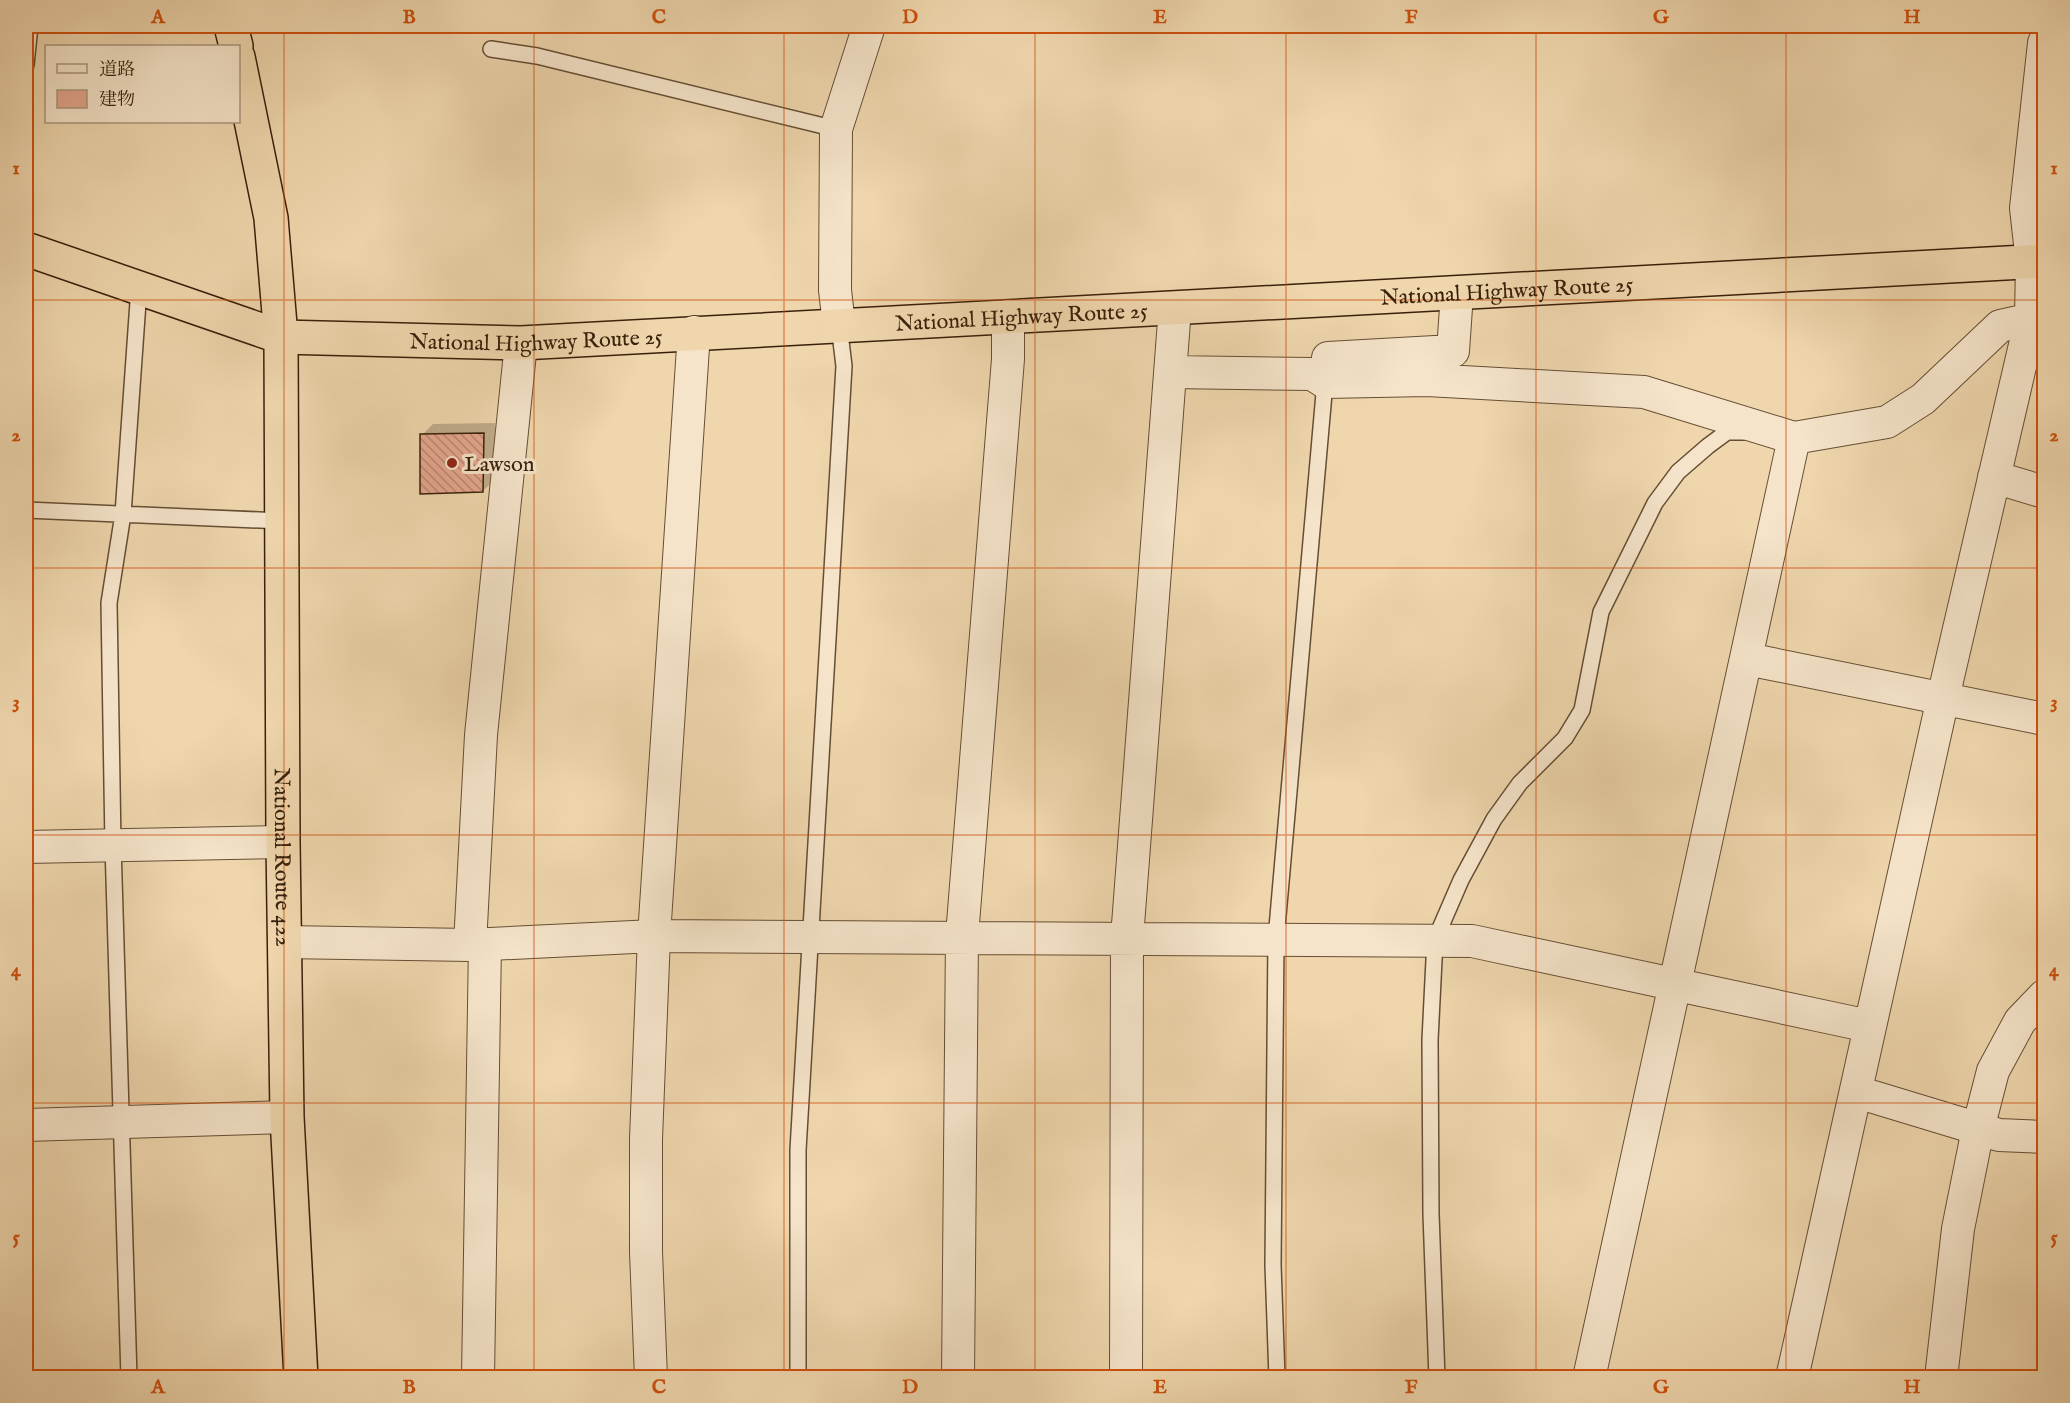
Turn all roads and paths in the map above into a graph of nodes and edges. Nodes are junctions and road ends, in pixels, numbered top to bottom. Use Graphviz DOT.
graph roads {
  1 [pos="30,26"];
  2 [pos="231,26"];
  3 [pos="869,26"];
  4 [pos="2044,44"];
  5 [pos="236,45"];
  6 [pos="491,49"];
  7 [pos="26,65"];
  8 [pos="240,67"];
  9 [pos="836,129"];
  10 [pos="26,249"];
  11 [pos="2038,261"];
  12 [pos="140,288"];
  13 [pos="1457,293"];
  14 [pos="1175,308"];
  15 [pos="1008,316"];
  16 [pos="2031,319"];
  17 [pos="839,325"];
  18 [pos="694,333"];
  19 [pos="281,338"];
  20 [pos="521,343"];
  21 [pos="1171,372"];
  22 [pos="1325,382"];
  23 [pos="1786,435"];
  24 [pos="1994,477"];
  25 [pos="2044,492"];
  26 [pos="26,510"];
  27 [pos="123,514"];
  28 [pos="282,521"];
  29 [pos="1747,658"];
  30 [pos="1943,698"];
  31 [pos="2044,719"];
  32 [pos="283,842"];
  33 [pos="113,845"];
  34 [pos="26,846"];
  35 [pos="654,936"];
  36 [pos="962,936"];
  37 [pos="809,938"];
  38 [pos="1127,938"];
  39 [pos="1276,939"];
  40 [pos="1435,940"];
  41 [pos="284,942"];
  42 [pos="478,944"];
  43 [pos="1674,985"];
  44 [pos="2044,996"];
  45 [pos="1869,1026"];
  46 [pos="1857,1092"];
  47 [pos="287,1117"];
  48 [pos="122,1123"];
  49 [pos="26,1125"];
  50 [pos="1978,1129"];
  51 [pos="2044,1137"];
  52 [pos="129,1377"];
  53 [pos="301,1377"];
  54 [pos="478,1377"];
  55 [pos="651,1377"];
  56 [pos="798,1377"];
  57 [pos="958,1377"];
  58 [pos="1126,1377"];
  59 [pos="1277,1377"];
  60 [pos="1437,1377"];
  61 [pos="1589,1377"];
  62 [pos="1792,1377"];
  63 [pos="1941,1377"];
  1 -- 7 [label="lane"];
  2 -- 5 [label="highway"];
  3 -- 9 [label="street"];
  4 -- 11 [label="street"];
  6 -- 9 [label="lane"];
  8 -- 19 [label="highway"];
  9 -- 17 [label="street"];
  10 -- 12 [label="highway, National Highway Route 25"];
  11 -- 13 [label="highway, National Highway Route 25"];
  11 -- 16 [label="street"];
  12 -- 19 [label="highway, National Highway Route 25"];
  12 -- 27 [label="lane"];
  13 -- 14 [label="highway, National Highway Route 25"];
  13 -- 22 [label="street"];
  14 -- 15 [label="highway, National Highway Route 25"];
  14 -- 21 [label="street"];
  15 -- 17 [label="highway, National Highway Route 25"];
  15 -- 36 [label="street"];
  16 -- 23 [label="street"];
  16 -- 24 [label="street"];
  17 -- 18 [label="highway, National Highway Route 25"];
  17 -- 37 [label="lane"];
  18 -- 20 [label="highway, National Highway Route 25"];
  18 -- 35 [label="street"];
  19 -- 20 [label="highway, National Highway Route 25"];
  19 -- 28 [label="highway, National Route 422"];
  20 -- 42 [label="street"];
  21 -- 22 [label="street"];
  21 -- 38 [label="street"];
  22 -- 23 [label="street"];
  22 -- 39 [label="lane"];
  23 -- 29 [label="street"];
  23 -- 40 [label="lane"];
  24 -- 25 [label="street"];
  24 -- 30 [label="street"];
  26 -- 27 [label="lane"];
  27 -- 28 [label="lane"];
  27 -- 33 [label="lane"];
  28 -- 32 [label="highway, National Route 422"];
  29 -- 30 [label="street"];
  29 -- 43 [label="street"];
  30 -- 31 [label="street"];
  30 -- 45 [label="street"];
  32 -- 33 [label="street"];
  32 -- 41 [label="highway, National Route 422"];
  33 -- 34 [label="street"];
  33 -- 48 [label="lane"];
  35 -- 37 [label="street"];
  35 -- 42 [label="street"];
  35 -- 55 [label="street"];
  36 -- 37 [label="street"];
  36 -- 38 [label="street"];
  36 -- 57 [label="street"];
  37 -- 56 [label="lane"];
  38 -- 39 [label="street"];
  38 -- 58 [label="street"];
  39 -- 40 [label="street"];
  39 -- 59 [label="lane"];
  40 -- 43 [label="street"];
  40 -- 60 [label="lane"];
  41 -- 42 [label="street"];
  41 -- 47 [label="highway, National Route 422"];
  42 -- 54 [label="street"];
  43 -- 45 [label="street"];
  43 -- 61 [label="street"];
  44 -- 50 [label="street"];
  45 -- 46 [label="street"];
  46 -- 50 [label="street"];
  46 -- 62 [label="street"];
  47 -- 48 [label="street"];
  47 -- 53 [label="highway, National Route 422"];
  48 -- 49 [label="street"];
  48 -- 52 [label="lane"];
  50 -- 51 [label="street"];
  50 -- 63 [label="street"];
}
